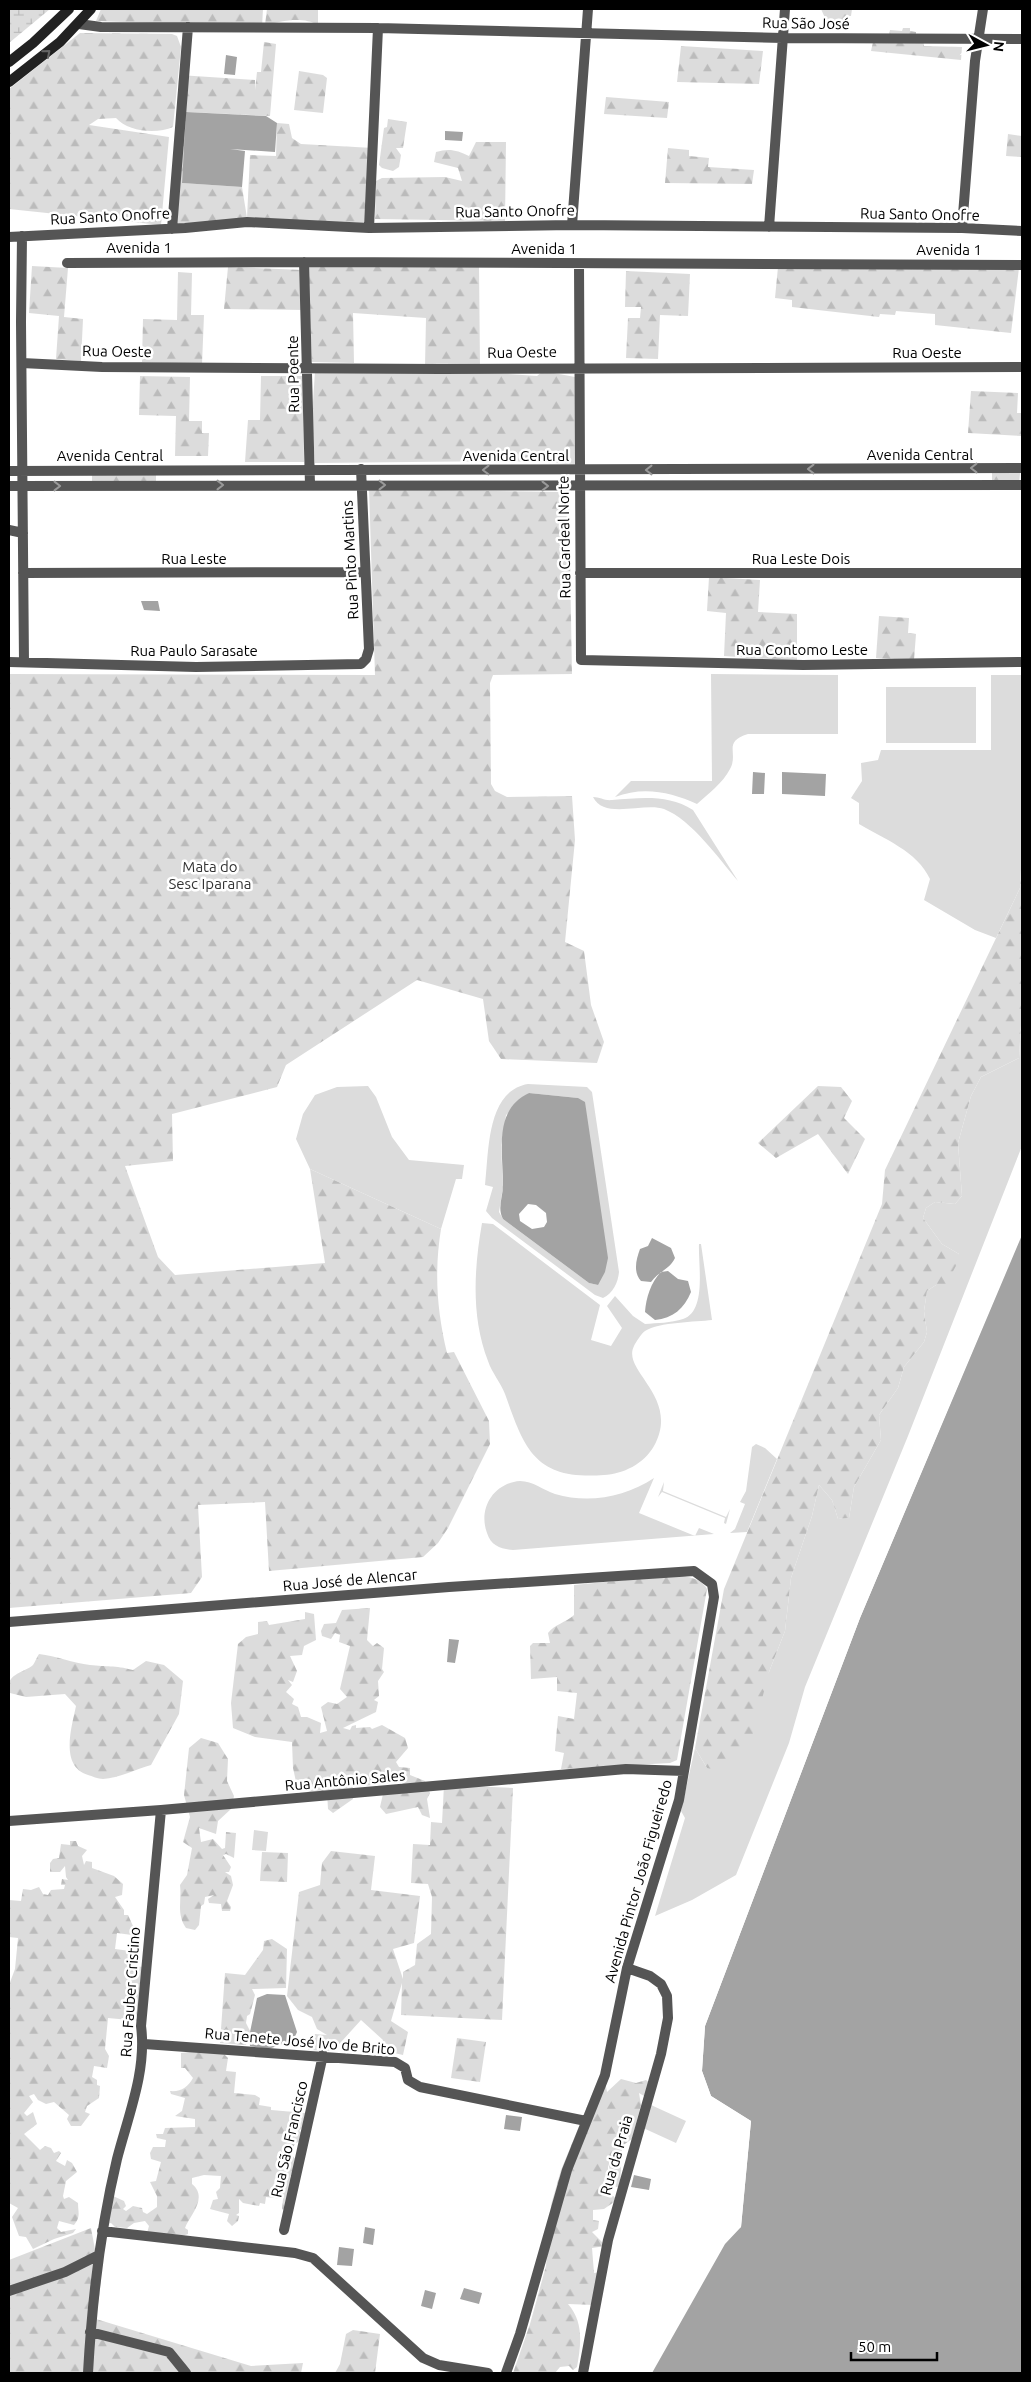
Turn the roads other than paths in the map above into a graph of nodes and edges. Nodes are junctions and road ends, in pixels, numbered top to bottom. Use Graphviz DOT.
graph roads {
  1 [pos="69,9"];
  2 [pos="91,9"];
  3 [pos="588,9"];
  4 [pos="785,9"];
  5 [pos="983,9"];
  6 [pos="79,24"];
  7 [pos="188,27"];
  8 [pos="378,28"];
  9 [pos="587,32"];
  10 [pos="783,38"];
  11 [pos="979,40"];
  12 [pos="1022,40"];
  13 [pos="9,62"];
  14 [pos="9,82"];
  15 [pos="572,225"];
  16 [pos="769,227"];
  17 [pos="369,228"];
  18 [pos="962,228"];
  19 [pos="172,229"];
  20 [pos="1022,231"];
  21 [pos="22,236"];
  22 [pos="9,237"];
  23 [pos="304,262"];
  24 [pos="66,263"];
  25 [pos="578,264"];
  26 [pos="1022,265"];
  27 [pos="22,363"];
  28 [pos="308,366"];
  29 [pos="578,366"];
  30 [pos="1022,367"];
  31 [pos="310,468"];
  32 [pos="1022,468"];
  33 [pos="361,469"];
  34 [pos="9,470"];
  35 [pos="23,470"];
  36 [pos="88,470"];
  37 [pos="579,470"];
  38 [pos="1022,484"];
  39 [pos="310,485"];
  40 [pos="361,485"];
  41 [pos="9,486"];
  42 [pos="23,486"];
  43 [pos="88,486"];
  44 [pos="579,486"];
  45 [pos="9,530"];
  46 [pos="23,533"];
  47 [pos="364,572"];
  48 [pos="24,573"];
  49 [pos="580,573"];
  50 [pos="1022,573"];
  51 [pos="369,649"];
  52 [pos="581,660"];
  53 [pos="9,662"];
  54 [pos="24,662"];
  55 [pos="1022,662"];
  56 [pos="694,1571"];
  57 [pos="9,1622"];
  58 [pos="684,1771"];
  59 [pos="161,1810"];
  60 [pos="9,1821"];
  61 [pos="626,1968"];
  62 [pos="144,2044"];
  63 [pos="323,2056"];
  64 [pos="586,2121"];
  65 [pos="284,2230"];
  66 [pos="102,2231"];
  67 [pos="98,2256"];
  68 [pos="9,2291"];
  69 [pos="90,2332"];
  70 [pos="88,2373"];
  71 [pos="186,2373"];
  72 [pos="488,2373"];
  73 [pos="506,2373"];
  74 [pos="582,2373"];
  1 -- 13 [label="main road"];
  2 -- 6 [label="main road"];
  3 -- 9 [label="street"];
  4 -- 10 [label="street"];
  5 -- 11 [label="street"];
  6 -- 7 [label="street, Rua São José"];
  14 -- 6 [label="main road, one-way"];
  7 -- 8 [label="street, Rua São José"];
  7 -- 19 [label="street"];
  8 -- 9 [label="street, Rua São José"];
  8 -- 17 [label="street"];
  9 -- 10 [label="street, Rua São José"];
  9 -- 15 [label="street"];
  10 -- 11 [label="street, Rua São José"];
  10 -- 16 [label="street"];
  11 -- 12 [label="street, Rua São José"];
  11 -- 18 [label="street"];
  15 -- 16 [label="street, Rua Santo Onofre"];
  15 -- 17 [label="street, Rua Santo Onofre"];
  16 -- 18 [label="street, Rua Santo Onofre"];
  17 -- 19 [label="street, Rua Santo Onofre"];
  18 -- 20 [label="street, Rua Santo Onofre"];
  19 -- 21 [label="street, Rua Santo Onofre"];
  21 -- 22 [label="street, Rua Santo Onofre"];
  21 -- 27 [label="street"];
  23 -- 24 [label="street, Avenida 1"];
  23 -- 25 [label="street, Avenida 1"];
  23 -- 28 [label="street, Rua Poente"];
  25 -- 26 [label="street, Avenida 1"];
  25 -- 29 [label="street, Rua Cardeal Norte"];
  27 -- 28 [label="street, Rua Oeste"];
  27 -- 35 [label="street"];
  28 -- 29 [label="street, Rua Oeste"];
  28 -- 31 [label="street, Rua Poente"];
  29 -- 30 [label="street, Rua Oeste"];
  29 -- 37 [label="street, Rua Cardeal Norte"];
  31 -- 33 [label="street, Avenida Central"];
  31 -- 36 [label="street, Avenida Central"];
  31 -- 39 [label="street, Rua Poente"];
  32 -- 37 [label="street, Avenida Central, one-way"];
  37 -- 33 [label="street, Avenida Central, one-way"];
  33 -- 40 [label="street, Rua Pinto Martins"];
  34 -- 35 [label="street, Avenida Central"];
  35 -- 36 [label="street, Avenida Central"];
  35 -- 42 [label="street"];
  36 -- 43 [label="street"];
  37 -- 44 [label="street, Rua Cardeal Norte"];
  38 -- 44 [label="street, Avenida Central"];
  39 -- 40 [label="street, Avenida Central"];
  43 -- 39 [label="street, Avenida Central, one-way"];
  40 -- 44 [label="street, Avenida Central, one-way"];
  40 -- 47 [label="street, Rua Pinto Martins"];
  41 -- 42 [label="street, Avenida Central"];
  42 -- 43 [label="street, Avenida Central, one-way"];
  42 -- 46 [label="street"];
  44 -- 49 [label="street, Rua Cardeal Norte"];
  45 -- 46 [label="street"];
  46 -- 48 [label="street"];
  47 -- 48 [label="street, Rua Leste"];
  47 -- 51 [label="street, Rua Pinto Martins"];
  48 -- 54 [label="street"];
  49 -- 50 [label="street, Rua Leste Dois"];
  49 -- 52 [label="street, Rua Cardeal Norte"];
  51 -- 54 [label="street, Rua Paulo Sarasate"];
  52 -- 55 [label="street, Rua Contomo Leste"];
  53 -- 54 [label="street, Rua Paulo Sarasate"];
  56 -- 57 [label="street, Rua José de Alencar"];
  56 -- 58 [label="street, Avenida Pintor João Figueiredo"];
  58 -- 59 [label="street, Rua Antônio Sales"];
  58 -- 61 [label="street, Avenida Pintor João Figueiredo"];
  59 -- 60 [label="street, Rua Antônio Sales"];
  59 -- 62 [label="street, Rua Fauber Cristino"];
  61 -- 64 [label="street, Avenida Pintor João Figueiredo"];
  61 -- 74 [label="street, Rua da Praia"];
  62 -- 63 [label="street, Rua Tenete José Ivo de Brito"];
  62 -- 66 [label="street, Rua Fauber Cristino"];
  63 -- 64 [label="street, Rua Tenete José Ivo de Brito"];
  63 -- 65 [label="street, Rua São Francisco"];
  64 -- 73 [label="street, Avenida Pintor João Figueiredo"];
  66 -- 67 [label="street, Rua Fauber Cristino"];
  66 -- 72 [label="street"];
  67 -- 68 [label="street"];
  67 -- 69 [label="street, Rua Fauber Cristino"];
  69 -- 70 [label="street, Rua Fauber Cristino"];
  69 -- 71 [label="street"];
}
